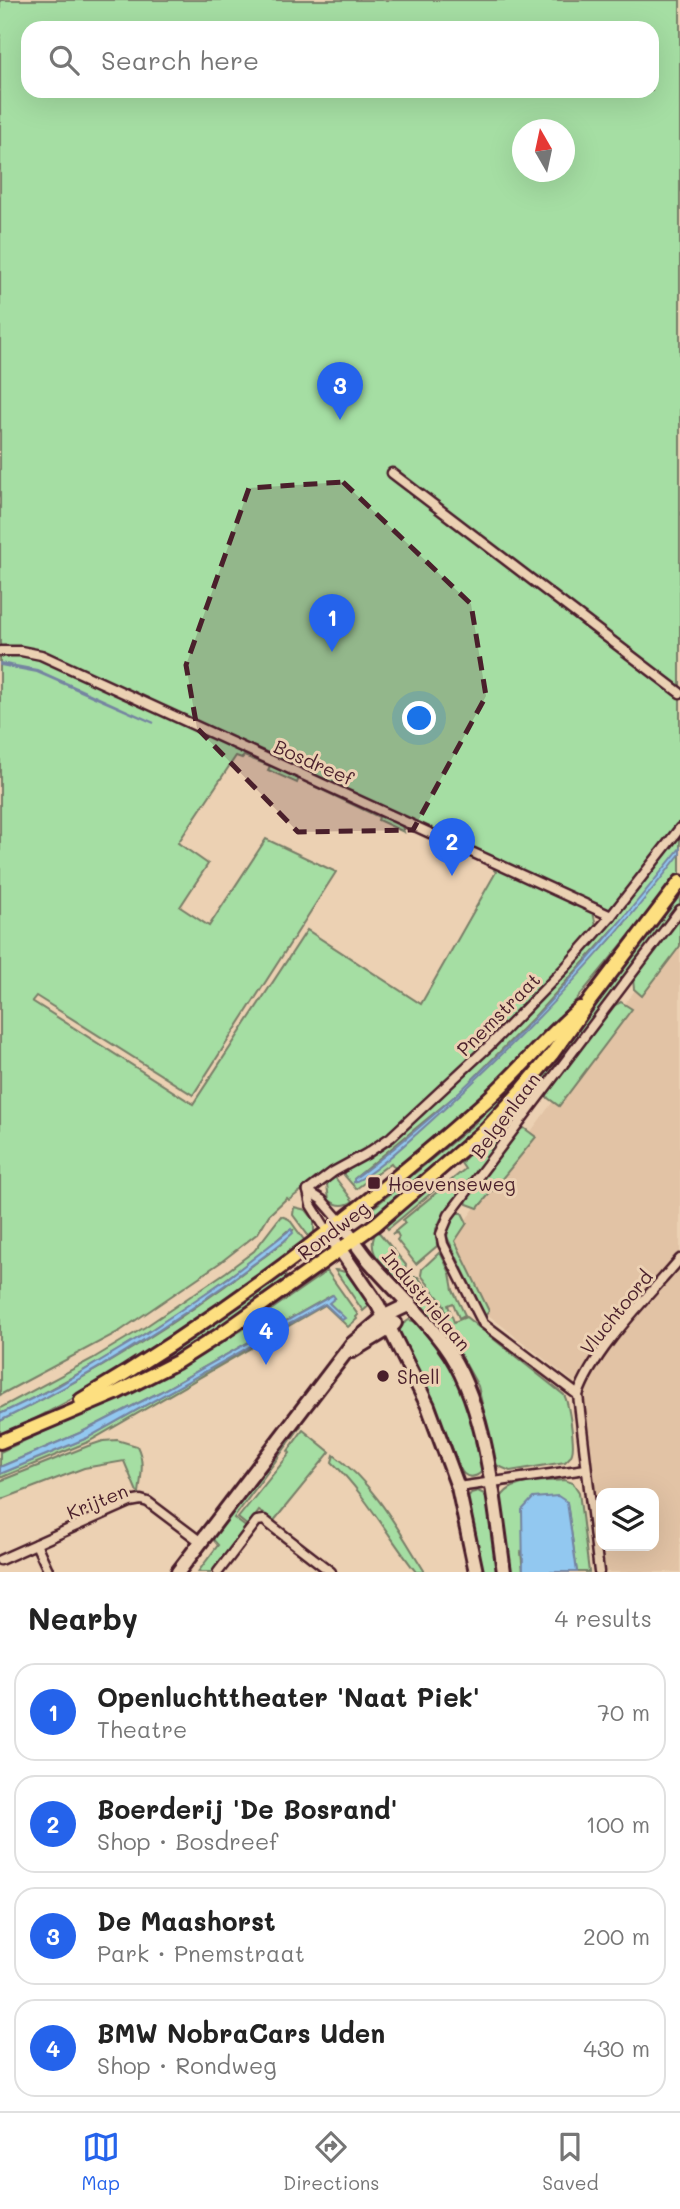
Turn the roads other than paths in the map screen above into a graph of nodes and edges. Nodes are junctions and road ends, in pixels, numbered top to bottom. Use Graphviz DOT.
graph roads {
  1 [pos="391,473"];
  2 [pos="0,652"];
  3 [pos="680,693"];
  4 [pos="680,828"];
  5 [pos="680,882"];
  6 [pos="680,910"];
  7 [pos="611,916"];
  8 [pos="591,999"];
  9 [pos="308,1191"];
  10 [pos="341,1222"];
  11 [pos="328,1232"];
  12 [pos="354,1240"];
  13 [pos="340,1250"];
  14 [pos="680,1259"];
  15 [pos="410,1304"];
  16 [pos="387,1322"];
  17 [pos="578,1395"];
  18 [pos="43,1423"];
  19 [pos="0,1442"];
  20 [pos="586,1469"];
  21 [pos="491,1481"];
  22 [pos="458,1487"];
  23 [pos="201,1542"];
  24 [pos="36,1544"];
  25 [pos="0,1560"];
  26 [pos="49,1572"];
  27 [pos="179,1572"];
  28 [pos="218,1572"];
  29 [pos="331,1572"];
  30 [pos="476,1572"];
  31 [pos="504,1572"];
  32 [pos="599,1572"];
  1 -- 3 [label="street"];
  2 -- 7 [label="street, Bosdreef"];
  4 -- 7 [label="street, Pnemstraat"];
  5 -- 8 [label="main road, Rondweg"];
  6 -- 17 [label="street, Belgenlaan"];
  7 -- 9 [label="street, Pnemstraat"];
  8 -- 10 [label="main road, Rondweg"];
  8 -- 12 [label="main road, Rondweg"];
  9 -- 10 [label="street"];
  9 -- 11 [label="street"];
  10 -- 11 [label="main road, Rondweg"];
  10 -- 12 [label="main road, Industrielaan"];
  11 -- 13 [label="main road, Industrielaan"];
  11 -- 18 [label="main road, Rondweg"];
  12 -- 13 [label="main road, Rondweg"];
  12 -- 15 [label="main road, Industrielaan"];
  13 -- 16 [label="main road, Industrielaan"];
  13 -- 18 [label="main road, Rondweg"];
  14 -- 17 [label="street, Vluchtoord"];
  15 -- 16 [label="main road"];
  15 -- 21 [label="main road, Industrielaan"];
  16 -- 22 [label="main road, Industrielaan"];
  16 -- 23 [label="main road"];
  17 -- 20 [label="street"];
  18 -- 19 [label="main road, Rondweg"];
  20 -- 21 [label="street"];
  20 -- 32 [label="street"];
  21 -- 22 [label="street"];
  21 -- 31 [label="main road, Industrielaan"];
  22 -- 30 [label="main road, Industrielaan"];
  23 -- 24 [label="street, Krijten"];
  23 -- 27 [label="main road"];
  24 -- 25 [label="street, Krijten"];
  24 -- 26 [label="street"];
  28 -- 29 [label="street"];
}
